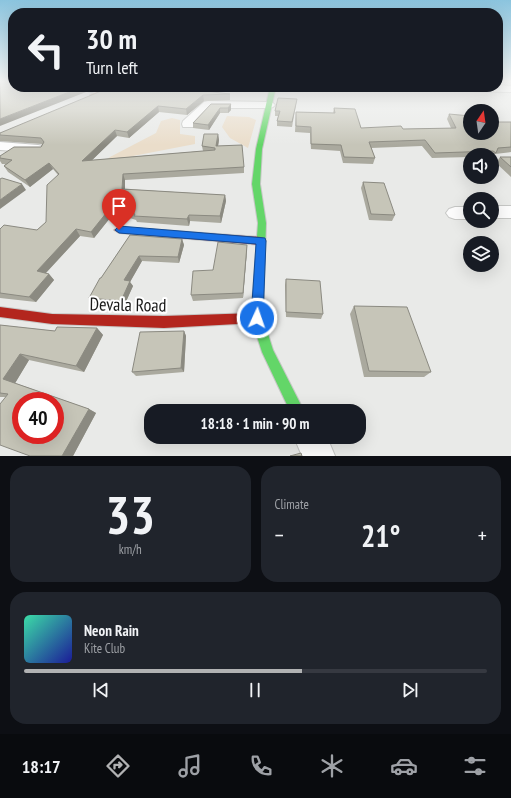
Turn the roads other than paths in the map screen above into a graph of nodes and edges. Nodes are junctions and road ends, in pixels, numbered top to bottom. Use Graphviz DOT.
graph roads {
  1 [pos="269,105"];
  2 [pos="188,124"];
  3 [pos="0,146"];
  4 [pos="39,149"];
  5 [pos="499,212"];
  6 [pos="511,212"];
  7 [pos="119,230"];
  8 [pos="261,241"];
  9 [pos="0,312"];
  10 [pos="257,318"];
  11 [pos="294,404"];
  12 [pos="313,444"];
  13 [pos="319,456"];
  1 -- 2 [label="street"];
  1 -- 8 [label="street"];
  3 -- 4 [label="street"];
  5 -- 6 [label="street"];
  7 -- 8 [label="street"];
  8 -- 10 [label="street"];
  9 -- 10 [label="street, Devala Road"];
  10 -- 11 [label="street"];
  12 -- 13 [label="street"];
}
